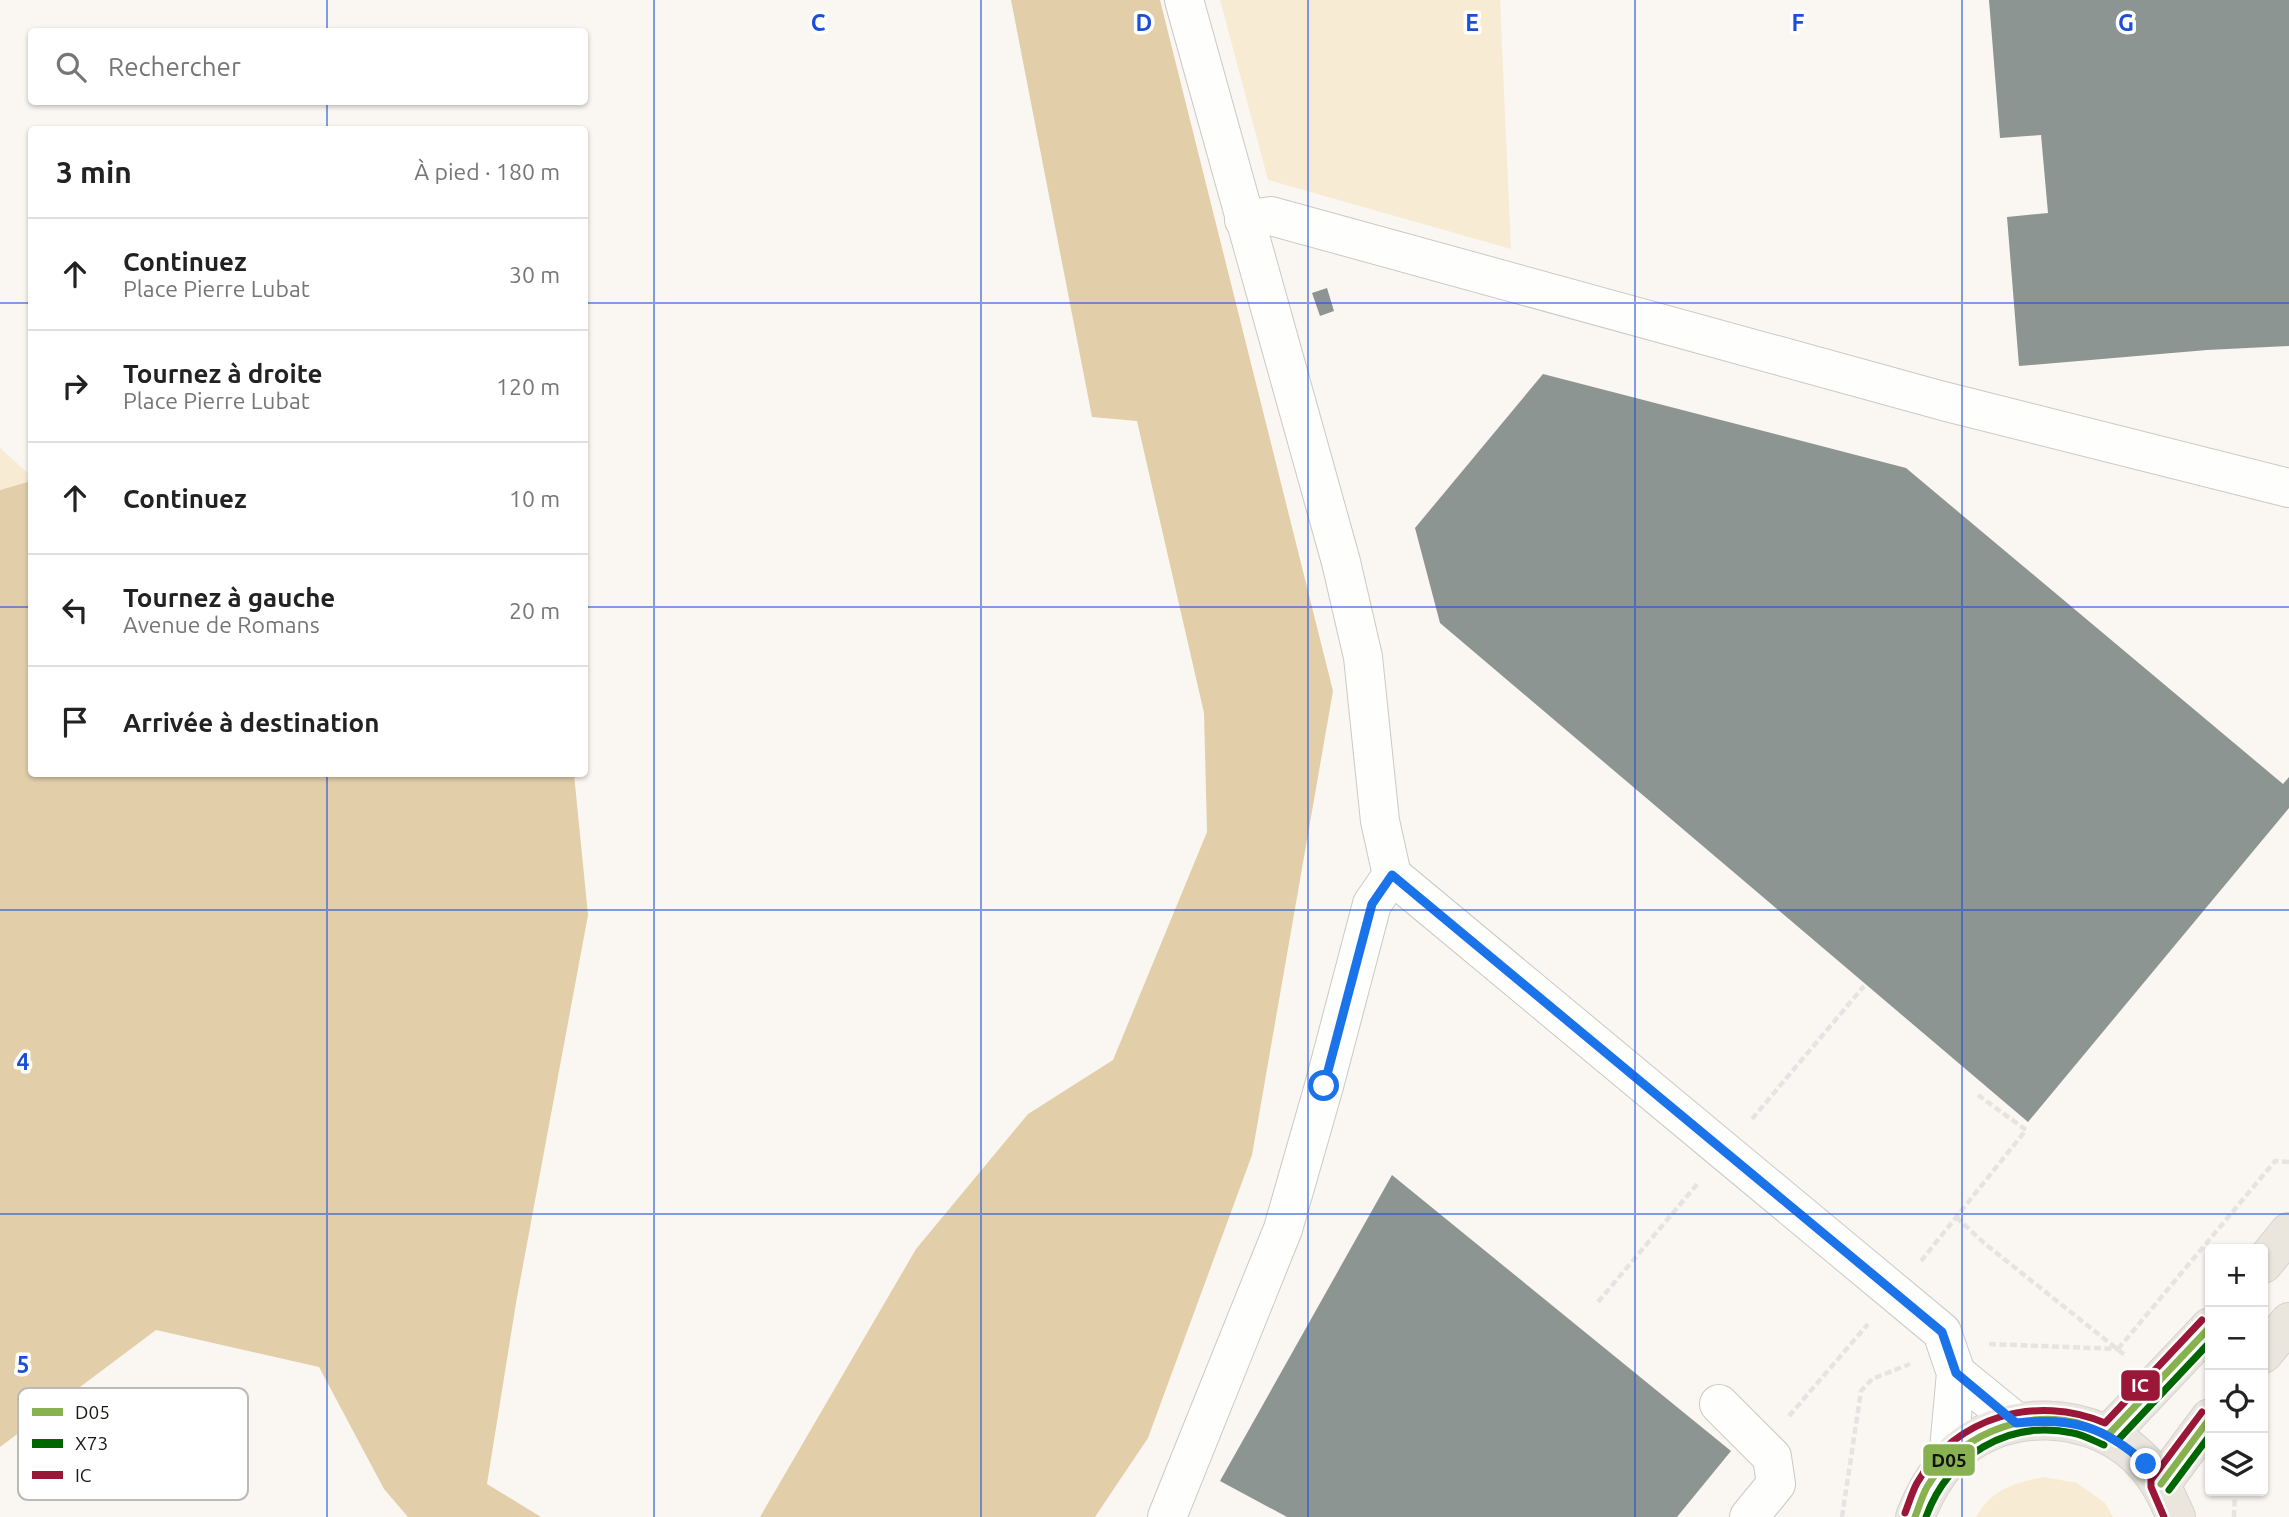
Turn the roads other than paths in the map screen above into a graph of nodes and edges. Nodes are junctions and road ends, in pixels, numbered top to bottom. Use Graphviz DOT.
graph roads {
  1 [pos="1184,0"];
  2 [pos="1244,220"];
  3 [pos="2289,488"];
  4 [pos="1392,875"];
  5 [pos="2289,1232"];
  6 [pos="2268,1258"];
  7 [pos="2289,1322"];
  8 [pos="2205,1332"];
  9 [pos="2268,1348"];
  10 [pos="1952,1362"];
  11 [pos="1719,1404"];
  12 [pos="2016,1423"];
  13 [pos="2205,1428"];
  14 [pos="2108,1435"];
  15 [pos="1948,1460"];
  16 [pos="2168,1500"];
  17 [pos="1167,1517"];
  18 [pos="1749,1517"];
  19 [pos="1915,1517"];
  1 -- 2 [label="street"];
  2 -- 3 [label="street"];
  2 -- 4 [label="street"];
  4 -- 10 [label="street"];
  4 -- 17 [label="street"];
  5 -- 6 [label="main road"];
  7 -- 9 [label="main road"];
  8 -- 14 [label="main road"];
  10 -- 12 [label="street"];
  10 -- 15 [label="street"];
  11 -- 18 [label="street"];
  12 -- 14 [label="main road"];
  12 -- 15 [label="main road"];
  13 -- 16 [label="main road"];
  14 -- 16 [label="main road"];
  15 -- 19 [label="main road"];
}
